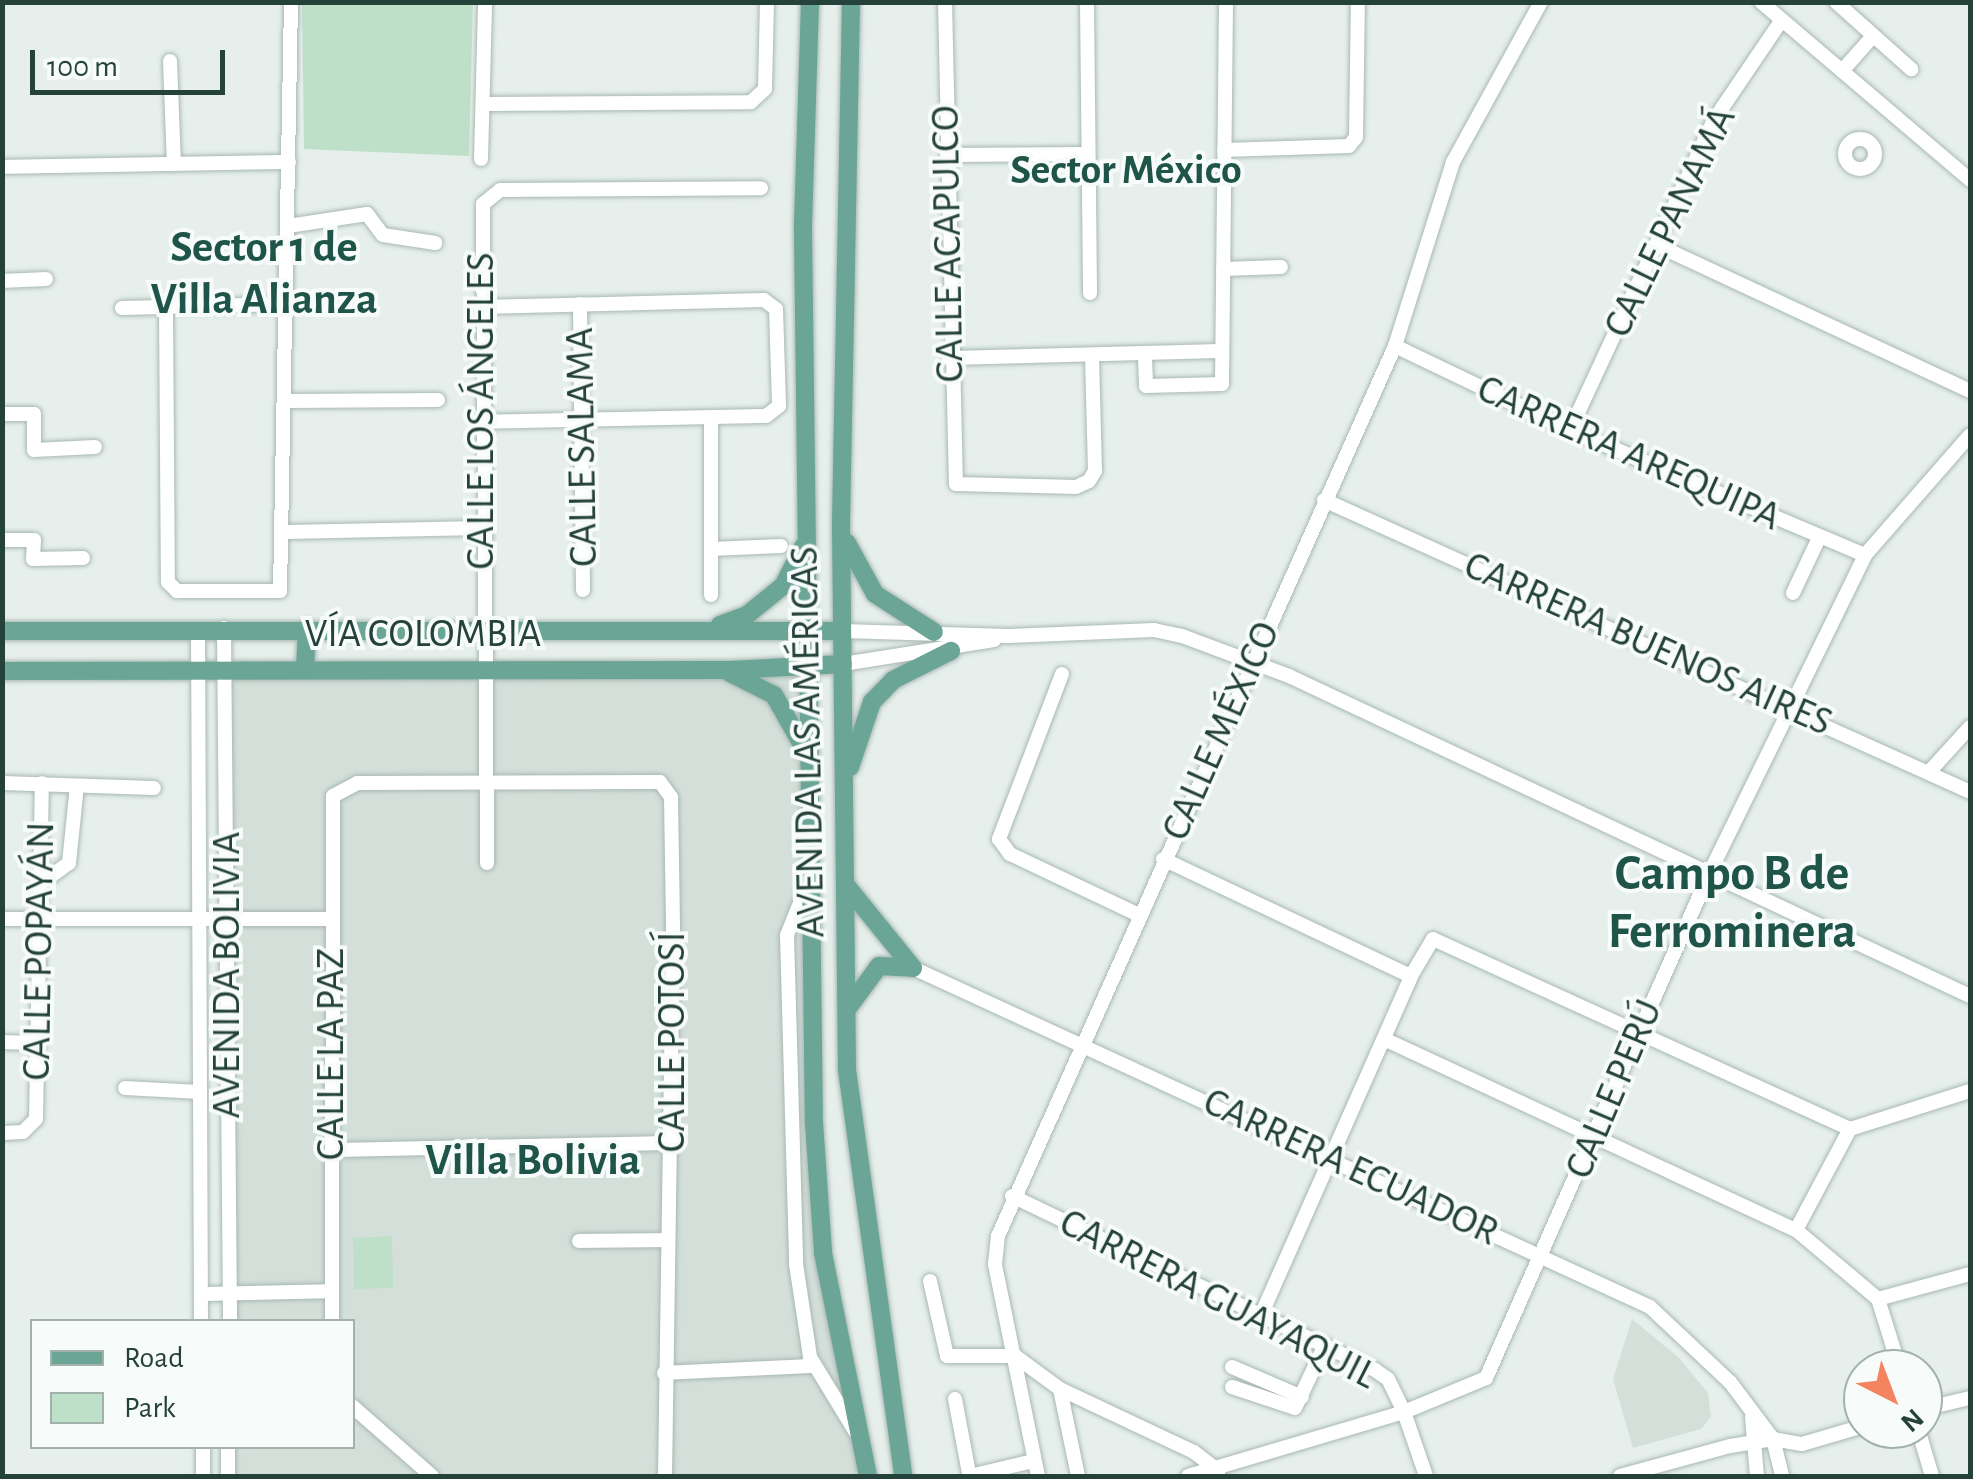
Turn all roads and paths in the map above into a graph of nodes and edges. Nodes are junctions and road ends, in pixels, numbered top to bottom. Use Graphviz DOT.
graph roads {
  1 [pos="291,2"];
  2 [pos="485,2"];
  3 [pos="767,2"];
  4 [pos="810,2"];
  5 [pos="851,2"];
  6 [pos="945,2"];
  7 [pos="1087,2"];
  8 [pos="1226,2"];
  9 [pos="1358,2"];
  10 [pos="1541,2"];
  11 [pos="1761,2"];
  12 [pos="1836,2"];
  13 [pos="1781,22"];
  14 [pos="1872,36"];
  15 [pos="170,61"];
  16 [pos="1911,70"];
  17 [pos="1842,71"];
  18 [pos="483,104"];
  19 [pos="1224,150"];
  20 [pos="1086,154"];
  21 [pos="946,156"];
  22 [pos="481,159"];
  23 [pos="289,162"];
  24 [pos="174,164"];
  25 [pos="2,167"];
  26 [pos="1970,180"];
  27 [pos="761,188"];
  28 [pos="288,226"];
  29 [pos="435,243"];
  30 [pos="1660,246"];
  31 [pos="1281,266"];
  32 [pos="1223,268"];
  33 [pos="46,279"];
  34 [pos="2,281"];
  35 [pos="1090,293"];
  36 [pos="280,304"];
  37 [pos="580,304"];
  38 [pos="480,307"];
  39 [pos="122,308"];
  40 [pos="166,308"];
  41 [pos="1395,346"];
  42 [pos="1222,352"];
  43 [pos="1146,356"];
  44 [pos="949,358"];
  45 [pos="1092,359"];
  46 [pos="1970,391"];
  47 [pos="438,400"];
  48 [pos="286,401"];
  49 [pos="2,414"];
  50 [pos="711,418"];
  51 [pos="481,422"];
  52 [pos="582,422"];
  53 [pos="1570,430"];
  54 [pos="1970,435"];
  55 [pos="95,447"];
  56 [pos="1324,500"];
  57 [pos="841,525"];
  58 [pos="481,528"];
  59 [pos="286,532"];
  60 [pos="807,532"];
  61 [pos="1818,538"];
  62 [pos="2,540"];
  63 [pos="781,546"];
  64 [pos="711,550"];
  65 [pos="1865,555"];
  66 [pos="83,558"];
  67 [pos="583,590"];
  68 [pos="1793,593"];
  69 [pos="711,595"];
  70 [pos="224,628"];
  71 [pos="307,629"];
  72 [pos="198,630"];
  73 [pos="480,630"];
  74 [pos="700,630"];
  75 [pos="808,631"];
  76 [pos="842,631"];
  77 [pos="2,632"];
  78 [pos="934,632"];
  79 [pos="1010,636"];
  80 [pos="951,651"];
  81 [pos="1253,663"];
  82 [pos="843,664"];
  83 [pos="810,667"];
  84 [pos="226,668"];
  85 [pos="305,669"];
  86 [pos="720,669"];
  87 [pos="2,670"];
  88 [pos="199,670"];
  89 [pos="481,671"];
  90 [pos="1062,674"];
  91 [pos="1791,708"];
  92 [pos="1970,727"];
  93 [pos="1929,772"];
  94 [pos="810,774"];
  95 [pos="485,782"];
  96 [pos="2,784"];
  97 [pos="42,784"];
  98 [pos="77,786"];
  99 [pos="844,787"];
  100 [pos="154,788"];
  101 [pos="1970,792"];
  102 [pos="1162,859"];
  103 [pos="487,862"];
  104 [pos="1709,874"];
  105 [pos="810,877"];
  106 [pos="40,884"];
  107 [pos="846,884"];
  108 [pos="1137,914"];
  109 [pos="2,919"];
  110 [pos="330,919"];
  111 [pos="41,920"];
  112 [pos="203,922"];
  113 [pos="227,923"];
  114 [pos="913,968"];
  115 [pos="1411,976"];
  116 [pos="1970,996"];
  117 [pos="845,1013"];
  118 [pos="1637,1032"];
  119 [pos="1384,1039"];
  120 [pos="2,1042"];
  121 [pos="38,1042"];
  122 [pos="1082,1042"];
  123 [pos="125,1088"];
  124 [pos="1970,1091"];
  125 [pos="200,1092"];
  126 [pos="1850,1129"];
  127 [pos="2,1133"];
  128 [pos="1592,1136"];
  129 [pos="674,1143"];
  130 [pos="332,1150"];
  131 [pos="1329,1156"];
  132 [pos="1012,1196"];
  133 [pos="1796,1230"];
  134 [pos="668,1240"];
  135 [pos="579,1241"];
  136 [pos="1544,1256"];
  137 [pos="1970,1274"];
  138 [pos="930,1281"];
  139 [pos="330,1291"];
  140 [pos="231,1292"];
  141 [pos="200,1294"];
  142 [pos="1878,1299"];
  143 [pos="1262,1313"];
  144 [pos="202,1319"];
  145 [pos="230,1319"];
  146 [pos="332,1319"];
  147 [pos="1325,1345"];
  148 [pos="1894,1349"];
  149 [pos="1015,1356"];
  150 [pos="814,1366"];
  151 [pos="1232,1366"];
  152 [pos="664,1373"];
  153 [pos="1232,1387"];
  154 [pos="1060,1389"];
  155 [pos="1302,1396"];
  156 [pos="1970,1398"];
  157 [pos="954,1400"];
  158 [pos="1943,1405"];
  159 [pos="355,1409"];
  160 [pos="1404,1412"];
  161 [pos="1752,1417"];
  162 [pos="855,1431"];
  163 [pos="1843,1432"];
  164 [pos="1773,1440"];
  165 [pos="1750,1442"];
  166 [pos="1802,1444"];
  167 [pos="203,1449"];
  168 [pos="228,1449"];
  169 [pos="1924,1449"];
  170 [pos="1033,1460"];
  171 [pos="1781,1470"];
  172 [pos="1219,1473"];
  173 [pos="969,1475"];
  174 [pos="203,1476"];
  175 [pos="228,1476"];
  176 [pos="432,1476"];
  177 [pos="665,1476"];
  178 [pos="868,1476"];
  179 [pos="903,1476"];
  180 [pos="1038,1476"];
  181 [pos="1078,1476"];
  182 [pos="1188,1476"];
  183 [pos="1426,1476"];
  184 [pos="1620,1476"];
  185 [pos="1756,1476"];
  186 [pos="1932,1476"];
  1 -- 23 [label="street"];
  2 -- 18 [label="street"];
  3 -- 18 [label="street"];
  4 -- 60 [label="main road, AVENIDA LAS AMÉRICAS"];
  5 -- 57 [label="main road, AVENIDA LAS AMÉRICAS"];
  6 -- 21 [label="street, CALLE ACAPULCO"];
  7 -- 20 [label="street"];
  8 -- 19 [label="street"];
  9 -- 19 [label="street"];
  10 -- 41 [label="street, CALLE MÉXICO"];
  11 -- 13 [label="street"];
  12 -- 14 [label="street"];
  13 -- 17 [label="street"];
  13 -- 30 [label="street, CALLE PANAMÁ"];
  14 -- 16 [label="street"];
  14 -- 17 [label="street"];
  15 -- 24 [label="street"];
  17 -- 26 [label="street"];
  18 -- 22 [label="street"];
  19 -- 32 [label="street"];
  20 -- 21 [label="street"];
  20 -- 35 [label="street"];
  21 -- 44 [label="street, CALLE ACAPULCO"];
  23 -- 24 [label="street"];
  23 -- 28 [label="street"];
  24 -- 25 [label="street"];
  27 -- 38 [label="street, CALLE LOS ÁNGELES"];
  28 -- 29 [label="street"];
  28 -- 36 [label="street"];
  30 -- 46 [label="street"];
  30 -- 53 [label="street, CALLE PANAMÁ"];
  31 -- 32 [label="street"];
  32 -- 42 [label="street"];
  33 -- 34 [label="street"];
  36 -- 40 [label="street"];
  36 -- 48 [label="street"];
  37 -- 38 [label="street"];
  37 -- 50 [label="street"];
  37 -- 52 [label="street, CALLE SALAMA"];
  38 -- 51 [label="street, CALLE LOS ÁNGELES"];
  39 -- 40 [label="street"];
  40 -- 59 [label="street"];
  41 -- 53 [label="street, CARRERA AREQUIPA"];
  41 -- 56 [label="street, CALLE MÉXICO"];
  42 -- 43 [label="street"];
  42 -- 43 [label="street"];
  43 -- 45 [label="street"];
  44 -- 45 [label="street"];
  44 -- 45 [label="street, CALLE ACAPULCO"];
  47 -- 48 [label="street"];
  48 -- 59 [label="street"];
  49 -- 55 [label="street"];
  50 -- 52 [label="street"];
  50 -- 64 [label="street"];
  51 -- 52 [label="street"];
  51 -- 58 [label="street, CALLE LOS ÁNGELES"];
  52 -- 67 [label="street, CALLE SALAMA"];
  53 -- 61 [label="street, CARRERA AREQUIPA"];
  54 -- 65 [label="street, CALLE PERÚ"];
  56 -- 81 [label="street, CALLE MÉXICO"];
  56 -- 91 [label="street, CARRERA BUENOS AIRES"];
  57 -- 76 [label="main road, AVENIDA LAS AMÉRICAS"];
  57 -- 78 [label="main road"];
  58 -- 59 [label="street"];
  58 -- 73 [label="street, CALLE LOS ÁNGELES"];
  60 -- 74 [label="main road"];
  60 -- 75 [label="main road, AVENIDA LAS AMÉRICAS"];
  61 -- 65 [label="street, CARRERA AREQUIPA"];
  61 -- 68 [label="street"];
  62 -- 66 [label="street"];
  63 -- 64 [label="street"];
  64 -- 69 [label="street"];
  65 -- 91 [label="street, CALLE PERÚ"];
  70 -- 71 [label="main road, VÍA COLOMBIA"];
  70 -- 72 [label="main road, VÍA COLOMBIA"];
  70 -- 84 [label="street, AVENIDA BOLIVIA"];
  71 -- 73 [label="main road, VÍA COLOMBIA"];
  71 -- 85 [label="main road"];
  72 -- 77 [label="main road, VÍA COLOMBIA"];
  72 -- 88 [label="street, AVENIDA BOLIVIA"];
  73 -- 74 [label="main road, VÍA COLOMBIA"];
  73 -- 89 [label="street, CALLE LOS ÁNGELES"];
  74 -- 75 [label="main road, VÍA COLOMBIA"];
  75 -- 76 [label="main road, VÍA COLOMBIA"];
  75 -- 83 [label="main road, AVENIDA LAS AMÉRICAS"];
  76 -- 78 [label="street"];
  76 -- 82 [label="main road, AVENIDA LAS AMÉRICAS"];
  78 -- 79 [label="street"];
  79 -- 80 [label="street"];
  79 -- 81 [label="street"];
  80 -- 82 [label="street"];
  80 -- 99 [label="main road"];
  81 -- 102 [label="street, CALLE MÉXICO"];
  81 -- 104 [label="street"];
  82 -- 83 [label="main road, VÍA COLOMBIA"];
  82 -- 99 [label="main road, AVENIDA LAS AMÉRICAS"];
  83 -- 86 [label="main road, VÍA COLOMBIA"];
  83 -- 94 [label="main road, AVENIDA LAS AMÉRICAS"];
  84 -- 85 [label="main road, VÍA COLOMBIA"];
  84 -- 88 [label="main road, VÍA COLOMBIA"];
  84 -- 113 [label="street, AVENIDA BOLIVIA"];
  85 -- 89 [label="main road, VÍA COLOMBIA"];
  86 -- 89 [label="main road, VÍA COLOMBIA"];
  86 -- 94 [label="main road"];
  87 -- 88 [label="main road, VÍA COLOMBIA"];
  88 -- 112 [label="street, AVENIDA BOLIVIA"];
  89 -- 95 [label="street, CALLE LOS ÁNGELES"];
  90 -- 108 [label="street"];
  91 -- 93 [label="street, CARRERA BUENOS AIRES"];
  91 -- 104 [label="street, CALLE PERÚ"];
  92 -- 93 [label="street"];
  93 -- 101 [label="street, CARRERA BUENOS AIRES"];
  94 -- 105 [label="main road, AVENIDA LAS AMÉRICAS"];
  95 -- 103 [label="street, CALLE LOS ÁNGELES"];
  95 -- 110 [label="street, CALLE LA PAZ"];
  95 -- 129 [label="street, CALLE POTOSÍ"];
  96 -- 97 [label="street"];
  97 -- 98 [label="street"];
  97 -- 106 [label="street, CALLE POPAYÁN"];
  98 -- 100 [label="street"];
  98 -- 106 [label="street"];
  99 -- 107 [label="main road, AVENIDA LAS AMÉRICAS"];
  102 -- 108 [label="street, CALLE MÉXICO"];
  102 -- 115 [label="street"];
  104 -- 116 [label="street"];
  104 -- 118 [label="street, CALLE PERÚ"];
  105 -- 150 [label="street, AVENIDA LAS AMÉRICAS"];
  105 -- 162 [label="main road, AVENIDA LAS AMÉRICAS"];
  106 -- 111 [label="street, CALLE POPAYÁN"];
  107 -- 114 [label="main road"];
  107 -- 117 [label="main road, AVENIDA LAS AMÉRICAS"];
  108 -- 122 [label="street, CALLE MÉXICO"];
  109 -- 111 [label="street"];
  110 -- 113 [label="street"];
  110 -- 130 [label="street, CALLE LA PAZ"];
  111 -- 112 [label="street"];
  111 -- 121 [label="street, CALLE POPAYÁN"];
  112 -- 113 [label="street"];
  112 -- 125 [label="street, AVENIDA BOLIVIA"];
  113 -- 140 [label="street, AVENIDA BOLIVIA"];
  114 -- 117 [label="main road"];
  114 -- 122 [label="street, CARRERA ECUADOR"];
  115 -- 118 [label="street"];
  115 -- 119 [label="street"];
  117 -- 179 [label="main road, AVENIDA LAS AMÉRICAS"];
  118 -- 126 [label="street"];
  118 -- 128 [label="street, CALLE PERÚ"];
  119 -- 128 [label="street"];
  119 -- 131 [label="street"];
  120 -- 121 [label="street"];
  121 -- 127 [label="street, CALLE POPAYÁN"];
  122 -- 131 [label="street, CARRERA ECUADOR"];
  122 -- 132 [label="street, CALLE MÉXICO"];
  123 -- 125 [label="street"];
  124 -- 126 [label="street"];
  125 -- 141 [label="street, AVENIDA BOLIVIA"];
  126 -- 133 [label="street"];
  128 -- 133 [label="street"];
  128 -- 136 [label="street, CALLE PERÚ"];
  129 -- 130 [label="street"];
  129 -- 134 [label="street, CALLE POTOSÍ"];
  130 -- 139 [label="street, CALLE LA PAZ"];
  131 -- 136 [label="street, CARRERA ECUADOR"];
  131 -- 143 [label="street"];
  132 -- 143 [label="street, CARRERA GUAYAQUIL"];
  132 -- 149 [label="street, CALLE MÉXICO"];
  133 -- 142 [label="street"];
  134 -- 135 [label="street"];
  134 -- 152 [label="street, CALLE POTOSÍ"];
  136 -- 160 [label="street, CALLE PERÚ"];
  136 -- 161 [label="street, CARRERA ECUADOR"];
  137 -- 142 [label="street"];
  138 -- 149 [label="street"];
  139 -- 140 [label="street"];
  139 -- 146 [label="street, CALLE LA PAZ"];
  140 -- 141 [label="street"];
  140 -- 145 [label="street, AVENIDA BOLIVIA"];
  141 -- 144 [label="street, AVENIDA BOLIVIA"];
  142 -- 148 [label="street"];
  143 -- 147 [label="street, CARRERA GUAYAQUIL"];
  147 -- 155 [label="street"];
  147 -- 160 [label="street, CARRERA GUAYAQUIL"];
  149 -- 154 [label="street"];
  149 -- 170 [label="street, CALLE MÉXICO"];
  150 -- 152 [label="street"];
  150 -- 162 [label="street, AVENIDA LAS AMÉRICAS"];
  151 -- 155 [label="street"];
  152 -- 177 [label="street, CALLE POTOSÍ"];
  153 -- 155 [label="street"];
  154 -- 172 [label="street"];
  154 -- 181 [label="street"];
  156 -- 158 [label="street"];
  157 -- 173 [label="street"];
  159 -- 176 [label="street"];
  160 -- 172 [label="street"];
  160 -- 183 [label="street, CARRERA GUAYAQUIL"];
  161 -- 164 [label="street, CARRERA ECUADOR"];
  161 -- 165 [label="street"];
  162 -- 178 [label="main road, AVENIDA LAS AMÉRICAS"];
  163 -- 166 [label="street"];
  164 -- 165 [label="street"];
  164 -- 166 [label="street"];
  164 -- 171 [label="street"];
  165 -- 184 [label="street"];
  165 -- 185 [label="street"];
  166 -- 171 [label="street"];
  167 -- 174 [label="street"];
  168 -- 175 [label="street"];
  169 -- 186 [label="street"];
  170 -- 173 [label="street"];
  170 -- 180 [label="street, CALLE MÉXICO"];
  171 -- 185 [label="street"];
  172 -- 182 [label="street"];
}
